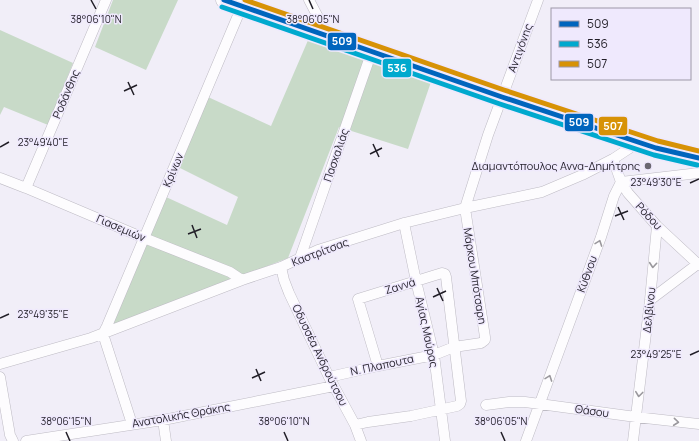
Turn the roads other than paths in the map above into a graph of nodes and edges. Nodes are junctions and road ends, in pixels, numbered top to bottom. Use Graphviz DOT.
graph roads {
  1 [pos="106,0"];
  2 [pos="309,0"];
  3 [pos="538,0"];
  4 [pos="233,2"];
  5 [pos="328,36"];
  6 [pos="372,51"];
  7 [pos="502,97"];
  8 [pos="639,142"];
  9 [pos="699,158"];
  10 [pos="612,159"];
  11 [pos="699,173"];
  12 [pos="0,178"];
  13 [pos="621,182"];
  14 [pos="26,188"];
  15 [pos="465,208"];
  16 [pos="404,224"];
  17 [pos="657,226"];
  18 [pos="144,238"];
  19 [pos="300,258"];
  20 [pos="699,264"];
  21 [pos="281,267"];
  22 [pos="242,280"];
  23 [pos="416,281"];
  24 [pos="650,300"];
  25 [pos="103,334"];
  26 [pos="481,342"];
  27 [pos="454,347"];
  28 [pos="434,355"];
  29 [pos="0,364"];
  30 [pos="378,366"];
  31 [pos="0,377"];
  32 [pos="329,377"];
  33 [pos="334,386"];
  34 [pos="540,404"];
  35 [pos="486,405"];
  36 [pos="440,409"];
  37 [pos="636,417"];
  38 [pos="163,420"];
  39 [pos="132,424"];
  40 [pos="699,424"];
  41 [pos="355,425"];
  42 [pos="13,441"];
  43 [pos="26,441"];
  44 [pos="166,441"];
  45 [pos="361,441"];
  46 [pos="445,441"];
  47 [pos="526,441"];
  48 [pos="633,441"];
  1 -- 14 [label="street, Ροδάνθης"];
  2 -- 5 [label="street"];
  3 -- 7 [label="street, Αντιγόνης"];
  4 -- 5 [label="main road"];
  4 -- 18 [label="street, Κρίνων"];
  5 -- 6 [label="main road"];
  6 -- 7 [label="main road"];
  6 -- 19 [label="street, Πασχαλιάς"];
  7 -- 8 [label="main road"];
  7 -- 15 [label="street, Αντιγόνης"];
  8 -- 9 [label="main road"];
  8 -- 10 [label="street, Καστρίτσας"];
  10 -- 13 [label="street, Ρόδου"];
  10 -- 15 [label="street, Καστρίτσας"];
  11 -- 13 [label="street"];
  12 -- 14 [label="street, Γιασεμιών"];
  13 -- 17 [label="street, Ρόδου"];
  34 -- 13 [label="street, Κύθνου, one-way"];
  14 -- 18 [label="street, Γιασεμιών"];
  15 -- 16 [label="street, Καστρίτσας"];
  15 -- 26 [label="street, Μάρκου Μπότσαρη"];
  16 -- 19 [label="street, Καστρίτσας"];
  16 -- 23 [label="street, Αγίας Μαύρας"];
  17 -- 20 [label="street, Ρόδου"];
  17 -- 24 [label="street, Δελβίνου, one-way"];
  18 -- 22 [label="street, Γιασεμιών"];
  18 -- 25 [label="street, Κρίνων"];
  19 -- 21 [label="street, Καστρίτσας"];
  20 -- 24 [label="street"];
  21 -- 22 [label="street, Καστρίτσας"];
  21 -- 32 [label="street, Οδυσσέα Ανδρούτσου"];
  22 -- 25 [label="street, Καστρίτσας"];
  23 -- 27 [label="street, Ζαννά"];
  23 -- 28 [label="street, Αγίας Μαύρας"];
  23 -- 30 [label="street, Ζαννά"];
  24 -- 37 [label="street, Δελβίνου, one-way"];
  25 -- 29 [label="street, Καστρίτσας"];
  25 -- 39 [label="street"];
  26 -- 27 [label="street, Ν. Πλαπουτα"];
  27 -- 28 [label="street, Ν. Πλαπουτα"];
  27 -- 36 [label="street"];
  28 -- 30 [label="street, Ν. Πλαπουτα"];
  28 -- 36 [label="street, Αγίας Μαύρας"];
  30 -- 32 [label="street, Ν. Πλαπουτα"];
  31 -- 42 [label="street"];
  32 -- 33 [label="street, Οδυσσέα Ανδρούτσου"];
  33 -- 38 [label="street, Ανατολικής Θράκης"];
  33 -- 41 [label="street, Οδυσσέα Ανδρούτσου"];
  34 -- 35 [label="street, Θάσου"];
  34 -- 37 [label="street, Θάσου"];
  34 -- 47 [label="street, Κύθνου"];
  36 -- 41 [label="street"];
  36 -- 46 [label="street, Αγίας Μαύρας"];
  37 -- 40 [label="street, Θάσου, one-way"];
  37 -- 48 [label="street, Δελβίνου"];
  38 -- 39 [label="street, Ανατολικής Θράκης"];
  38 -- 44 [label="street"];
  39 -- 43 [label="street, Ανατολικής Θράκης"];
  41 -- 45 [label="street, Οδυσσέα Ανδρούτσου"];
}
